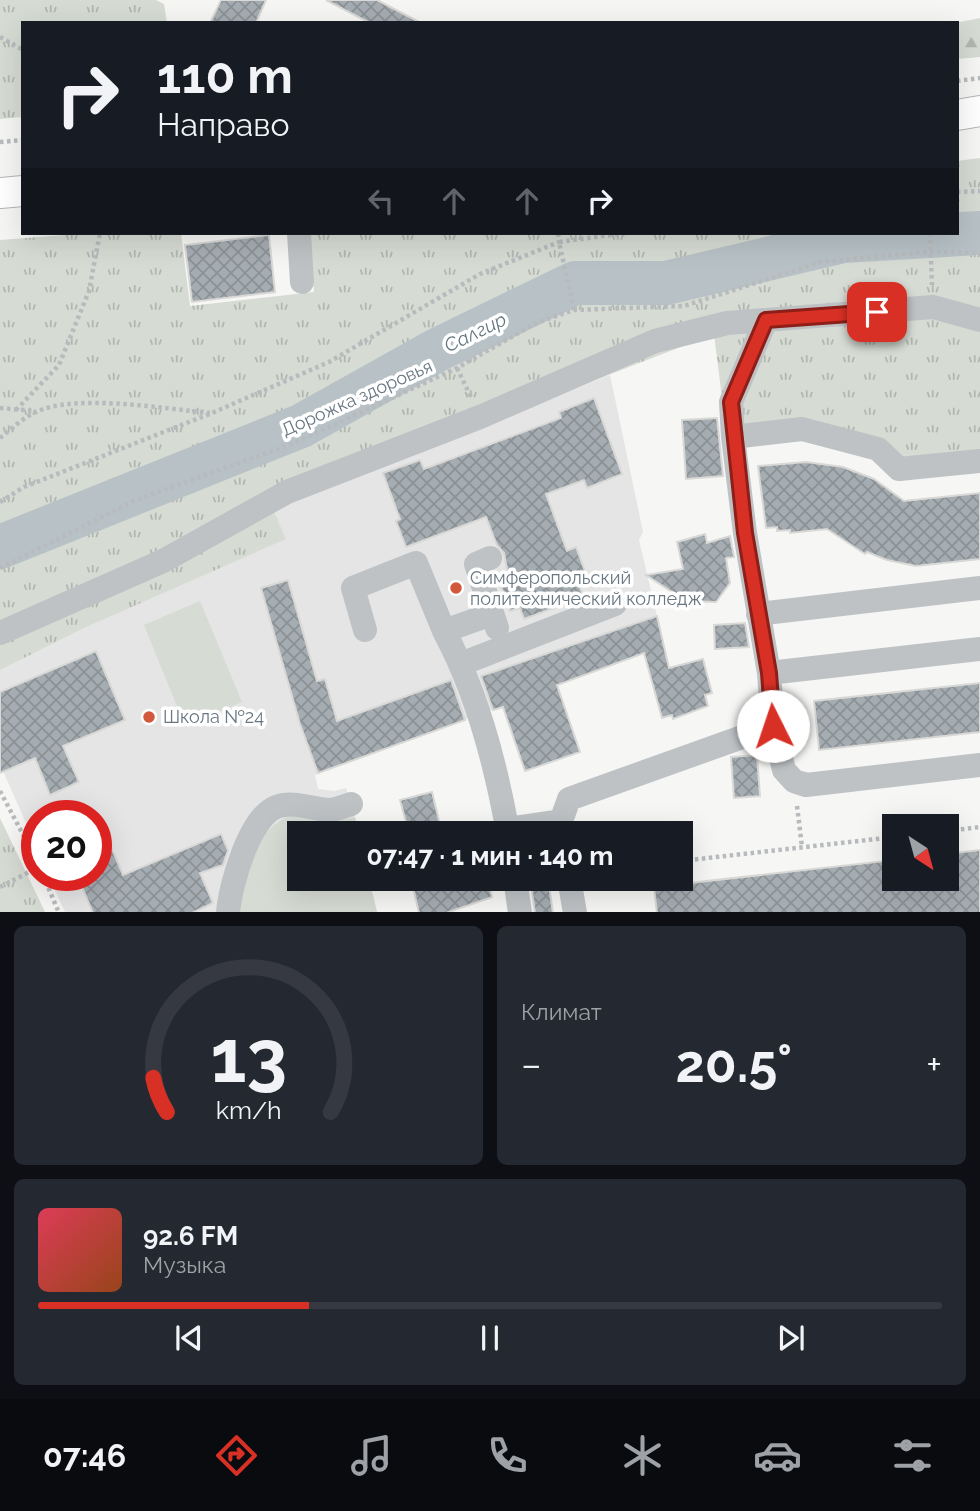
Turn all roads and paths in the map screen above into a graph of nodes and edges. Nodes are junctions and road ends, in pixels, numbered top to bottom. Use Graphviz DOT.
graph roads {
  1 [pos="0,37"];
  2 [pos="21,49"];
  3 [pos="980,78"];
  4 [pos="959,81"];
  5 [pos="980,111"];
  6 [pos="959,115"];
  7 [pos="21,140"];
  8 [pos="0,142"];
  9 [pos="21,191"];
  10 [pos="980,191"];
  11 [pos="959,192"];
  12 [pos="0,193"];
  13 [pos="100,235"];
  14 [pos="299,235"];
  15 [pos="558,235"];
  16 [pos="611,235"];
  17 [pos="930,235"];
  18 [pos="559,242"];
  19 [pos="929,252"];
  20 [pos="980,253"];
  21 [pos="302,282"];
  22 [pos="933,307"];
  23 [pos="574,310"];
  24 [pos="766,320"];
  25 [pos="980,320"];
  26 [pos="457,368"];
  27 [pos="0,408"];
  28 [pos="16,410"];
  29 [pos="36,412"];
  30 [pos="212,413"];
  31 [pos="480,417"];
  32 [pos="733,437"];
  33 [pos="0,438"];
  34 [pos="980,461"];
  35 [pos="0,502"];
  36 [pos="490,558"];
  37 [pos="0,568"];
  38 [pos="980,588"];
  39 [pos="615,604"];
  40 [pos="492,614"];
  41 [pos="758,614"];
  42 [pos="365,630"];
  43 [pos="444,631"];
  44 [pos="0,633"];
  45 [pos="503,646"];
  46 [pos="980,649"];
  47 [pos="461,664"];
  48 [pos="769,673"];
  49 [pos="773,726"];
  50 [pos="980,765"];
  51 [pos="794,781"];
  52 [pos="0,791"];
  53 [pos="351,804"];
  54 [pos="505,821"];
  55 [pos="564,821"];
  56 [pos="980,827"];
  57 [pos="959,830"];
  58 [pos="21,831"];
  59 [pos="882,838"];
  60 [pos="802,847"];
  61 [pos="693,860"];
  62 [pos="21,876"];
  63 [pos="0,887"];
  64 [pos="50,891"];
  65 [pos="516,891"];
  66 [pos="571,891"];
  67 [pos="59,912"];
  68 [pos="228,912"];
  69 [pos="520,912"];
  70 [pos="575,912"];
  1 -- 2 [label="path"];
  3 -- 4 [label="path"];
  5 -- 6 [label="main road"];
  7 -- 8 [label="path"];
  9 -- 12 [label="main road"];
  10 -- 11 [label="path"];
  13 -- 28 [label="path"];
  14 -- 21 [label="street"];
  15 -- 18 [label="path"];
  16 -- 18 [label="path"];
  17 -- 19 [label="path"];
  18 -- 23 [label="path"];
  18 -- 30 [label="path"];
  19 -- 20 [label="path, Дорожка здоровья"];
  19 -- 22 [label="path"];
  19 -- 23 [label="path, Дорожка здоровья"];
  22 -- 24 [label="street"];
  22 -- 25 [label="street"];
  23 -- 26 [label="path, Дорожка здоровья"];
  24 -- 31 [label="street"];
  24 -- 32 [label="street"];
  26 -- 31 [label="path"];
  26 -- 37 [label="path, Дорожка здоровья"];
  27 -- 28 [label="path"];
  28 -- 29 [label="path"];
  29 -- 30 [label="path"];
  29 -- 33 [label="path"];
  30 -- 35 [label="path"];
  31 -- 44 [label="street"];
  32 -- 34 [label="street"];
  32 -- 41 [label="street"];
  36 -- 40 [label="street"];
  38 -- 41 [label="street"];
  39 -- 45 [label="street"];
  40 -- 43 [label="street"];
  40 -- 45 [label="street"];
  41 -- 48 [label="street"];
  42 -- 43 [label="street"];
  43 -- 47 [label="street"];
  45 -- 47 [label="street"];
  46 -- 48 [label="street"];
  47 -- 54 [label="street"];
  48 -- 49 [label="street"];
  49 -- 51 [label="street"];
  49 -- 55 [label="street"];
  50 -- 51 [label="street"];
  51 -- 60 [label="path"];
  52 -- 58 [label="path"];
  53 -- 68 [label="street"];
  56 -- 57 [label="path"];
  59 -- 60 [label="path"];
  60 -- 61 [label="path"];
  62 -- 63 [label="path"];
  64 -- 67 [label="path"];
  65 -- 69 [label="street"];
  66 -- 70 [label="street"];
}
